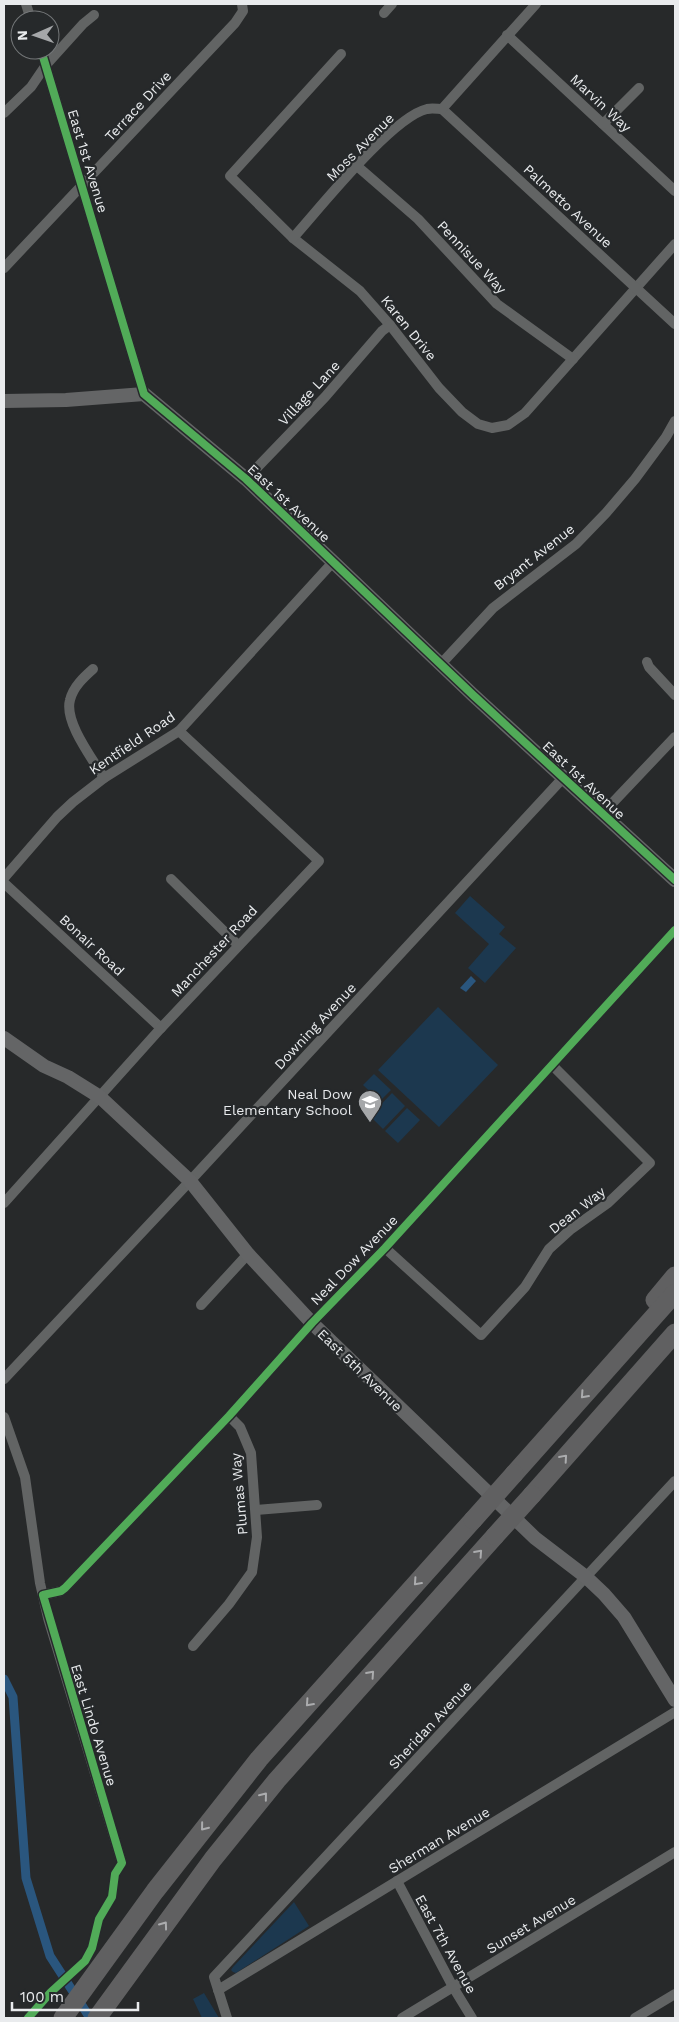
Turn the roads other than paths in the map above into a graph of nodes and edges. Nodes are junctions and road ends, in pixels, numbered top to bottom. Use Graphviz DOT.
graph roads {
  1 [pos="242,4"];
  2 [pos="392,4"];
  3 [pos="536,4"];
  4 [pos="384,13"];
  5 [pos="94,15"];
  6 [pos="507,35"];
  7 [pos="340,54"];
  8 [pos="44,60"];
  9 [pos="46,65"];
  10 [pos="639,88"];
  11 [pos="442,110"];
  12 [pos="4,113"];
  13 [pos="603,124"];
  14 [pos="357,166"];
  15 [pos="82,184"];
  16 [pos="675,191"];
  17 [pos="293,238"];
  18 [pos="675,244"];
  19 [pos="4,268"];
  20 [pos="636,287"];
  21 [pos="675,324"];
  22 [pos="390,325"];
  23 [pos="573,359"];
  24 [pos="144,394"];
  25 [pos="4,401"];
  26 [pos="675,421"];
  27 [pos="246,479"];
  28 [pos="334,562"];
  29 [pos="647,662"];
  30 [pos="441,664"];
  31 [pos="93,669"];
  32 [pos="675,696"];
  33 [pos="179,731"];
  34 [pos="675,737"];
  35 [pos="104,778"];
  36 [pos="563,778"];
  37 [pos="602,814"];
  38 [pos="4,878"];
  39 [pos="171,879"];
  40 [pos="675,880"];
  41 [pos="4,883"];
  42 [pos="675,930"];
  43 [pos="238,944"];
  44 [pos="161,1028"];
  45 [pos="4,1038"];
  46 [pos="552,1065"];
  47 [pos="100,1097"];
  48 [pos="190,1181"];
  49 [pos="4,1203"];
  50 [pos="385,1248"];
  51 [pos="248,1254"];
  52 [pos="675,1276"];
  53 [pos="675,1293"];
  54 [pos="201,1305"];
  55 [pos="312,1323"];
  56 [pos="675,1333"];
  57 [pos="675,1347"];
  58 [pos="608,1368"];
  59 [pos="4,1379"];
  60 [pos="624,1390"];
  61 [pos="229,1416"];
  62 [pos="4,1417"];
  63 [pos="675,1481"];
  64 [pos="317,1505"];
  65 [pos="256,1510"];
  66 [pos="586,1577"];
  67 [pos="43,1595"];
  68 [pos="193,1646"];
  69 [pos="675,1700"];
  70 [pos="675,1712"];
  71 [pos="675,1852"];
  72 [pos="122,1862"];
  73 [pos="397,1881"];
  74 [pos="453,1987"];
  75 [pos="218,1990"];
  76 [pos="675,1994"];
  77 [pos="64,2018"];
  78 [pos="97,2018"];
  79 [pos="227,2018"];
  80 [pos="402,2018"];
  81 [pos="472,2018"];
  82 [pos="635,2018"];
  1 -- 15 [label="street, Terrace Drive"];
  2 -- 4 [label="street"];
  3 -- 6 [label="street"];
  5 -- 9 [label="street"];
  6 -- 11 [label="street"];
  6 -- 13 [label="street, Marvin Way"];
  7 -- 17 [label="street, Karen Drive"];
  8 -- 9 [label="street, East 1st Avenue"];
  9 -- 12 [label="street"];
  9 -- 15 [label="street, East 1st Avenue"];
  10 -- 13 [label="street"];
  11 -- 14 [label="street, Moss Avenue"];
  11 -- 20 [label="street, Palmetto Avenue"];
  13 -- 16 [label="street, Marvin Way"];
  14 -- 17 [label="street, Moss Avenue"];
  14 -- 23 [label="street, Pennisue Way"];
  15 -- 19 [label="street, Terrace Drive"];
  15 -- 24 [label="street, East 1st Avenue"];
  17 -- 22 [label="street, Karen Drive"];
  18 -- 20 [label="street, Karen Drive"];
  20 -- 21 [label="street, Palmetto Avenue"];
  20 -- 23 [label="street, Karen Drive"];
  22 -- 23 [label="street, Karen Drive"];
  22 -- 27 [label="street, Village Lane"];
  24 -- 25 [label="street"];
  24 -- 27 [label="street, East 1st Avenue"];
  26 -- 30 [label="street, Bryant Avenue"];
  27 -- 28 [label="street, East 1st Avenue"];
  28 -- 30 [label="street, East 1st Avenue"];
  28 -- 33 [label="street, Kentfield Road"];
  29 -- 32 [label="street"];
  30 -- 36 [label="street, East 1st Avenue"];
  31 -- 35 [label="street"];
  33 -- 35 [label="street, Kentfield Road"];
  33 -- 43 [label="street, Manchester Road"];
  34 -- 37 [label="street"];
  35 -- 38 [label="street, Kentfield Road"];
  36 -- 37 [label="street, East 1st Avenue"];
  36 -- 48 [label="street, Downing Avenue"];
  37 -- 40 [label="street, East 1st Avenue"];
  39 -- 43 [label="street"];
  41 -- 44 [label="street, Bonair Road"];
  42 -- 46 [label="street, Neal Dow Avenue"];
  43 -- 44 [label="street, Manchester Road"];
  44 -- 47 [label="street, Manchester Road"];
  45 -- 47 [label="street, East 5th Avenue"];
  46 -- 50 [label="street, Neal Dow Avenue"];
  46 -- 50 [label="street, Dean Way"];
  47 -- 48 [label="street, East 5th Avenue"];
  47 -- 49 [label="street, Manchester Road"];
  48 -- 51 [label="street, East 5th Avenue"];
  48 -- 59 [label="street, Downing Avenue"];
  50 -- 55 [label="street, Neal Dow Avenue"];
  51 -- 54 [label="street"];
  51 -- 55 [label="street, East 5th Avenue"];
  52 -- 58 [label="highway"];
  53 -- 58 [label="highway"];
  55 -- 61 [label="street, Neal Dow Avenue"];
  55 -- 66 [label="street, East 5th Avenue"];
  56 -- 60 [label="highway"];
  57 -- 60 [label="highway"];
  58 -- 77 [label="highway, one-way, bridge"];
  78 -- 60 [label="highway, one-way, bridge"];
  61 -- 65 [label="street, Plumas Way"];
  61 -- 67 [label="street, Neal Dow Avenue"];
  62 -- 67 [label="street, East Lindo Avenue"];
  63 -- 66 [label="street, Sheridan Avenue"];
  64 -- 65 [label="street"];
  65 -- 68 [label="street, Plumas Way"];
  66 -- 69 [label="street, East 5th Avenue"];
  66 -- 75 [label="street, Sheridan Avenue"];
  67 -- 72 [label="street, East Lindo Avenue"];
  70 -- 73 [label="street, Sherman Avenue"];
  71 -- 74 [label="street, Sunset Avenue"];
  73 -- 74 [label="street, East 7th Avenue"];
  73 -- 75 [label="street, Sherman Avenue"];
  74 -- 80 [label="street, Sunset Avenue"];
  74 -- 81 [label="street, East 7th Avenue"];
  75 -- 79 [label="street"];
  76 -- 82 [label="street"];
}
